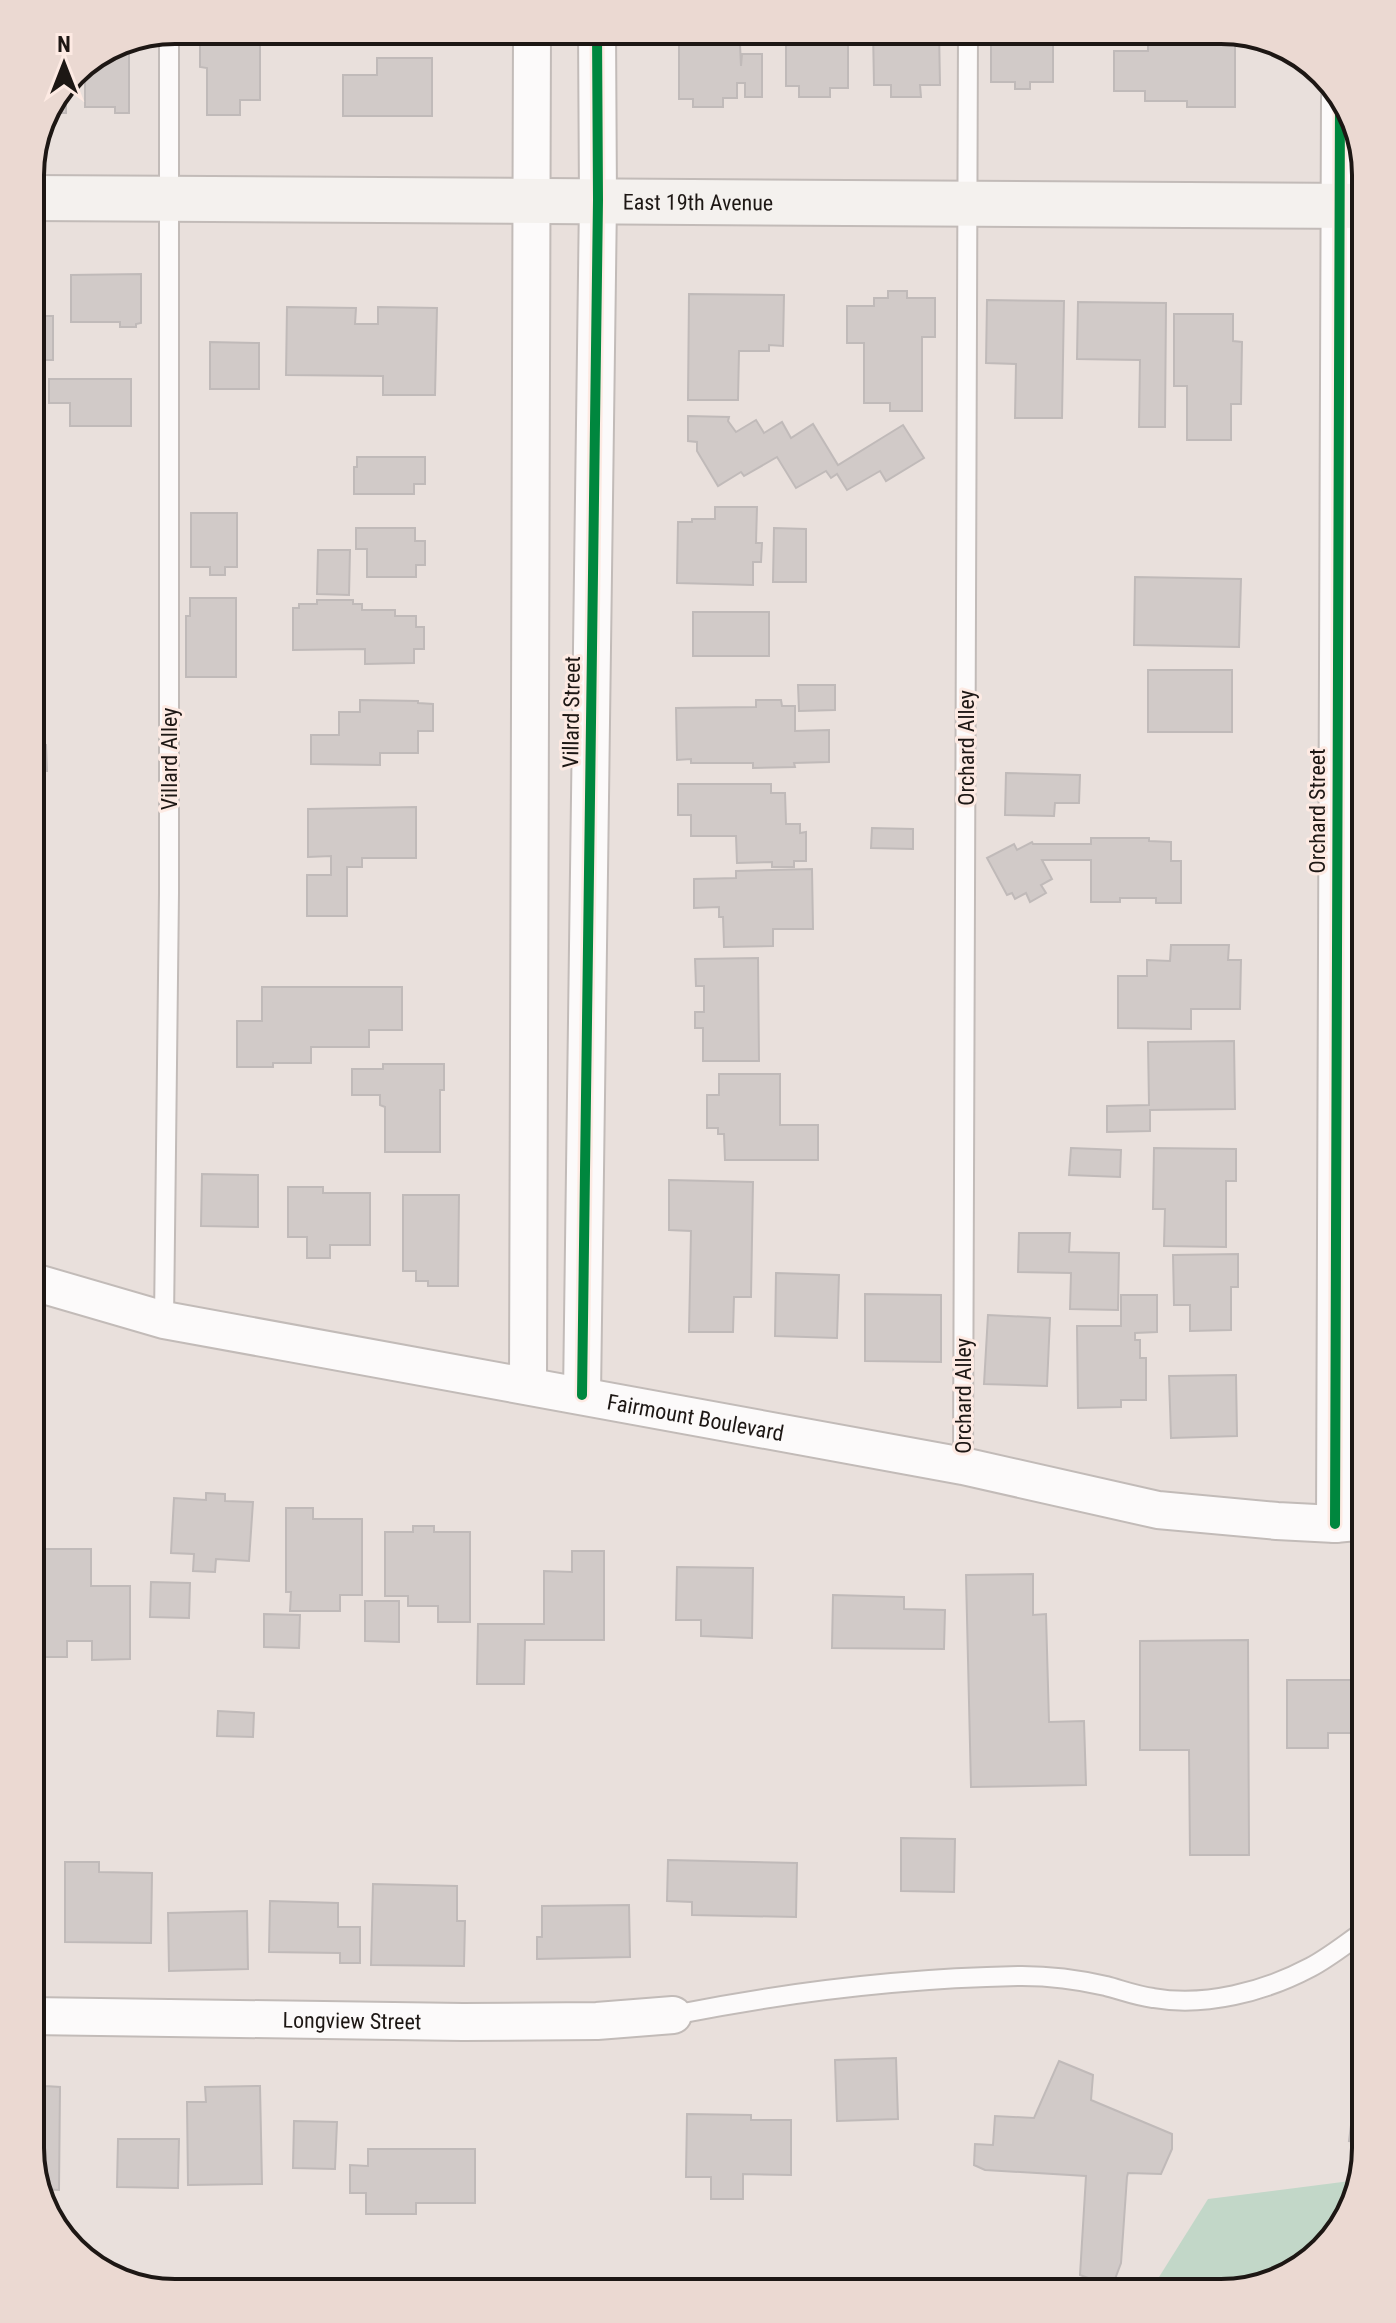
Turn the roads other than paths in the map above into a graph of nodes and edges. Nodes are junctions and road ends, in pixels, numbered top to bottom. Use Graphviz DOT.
graph roads {
  1 [pos="532,44"];
  2 [pos="597,44"];
  3 [pos="968,44"];
  4 [pos="169,45"];
  5 [pos="1344,130"];
  6 [pos="44,198"];
  7 [pos="1352,198"];
  8 [pos="170,199"];
  9 [pos="531,200"];
  10 [pos="598,200"];
  11 [pos="968,205"];
  12 [pos="1352,206"];
  13 [pos="1352,645"];
  14 [pos="44,1285"];
  15 [pos="164,1320"];
  16 [pos="528,1385"];
  17 [pos="582,1395"];
  18 [pos="963,1466"];
  19 [pos="1350,1522"];
  20 [pos="1352,1940"];
  21 [pos="673,2015"];
  22 [pos="44,2016"];
  1 -- 9 [label="street, Villard Street"];
  2 -- 10 [label="street, Villard Street"];
  3 -- 11 [label="lane, Orchard Alley"];
  4 -- 8 [label="lane, Villard Alley"];
  5 -- 7 [label="street, Orchard Street"];
  6 -- 8 [label="street, East 19th Avenue"];
  8 -- 9 [label="street, East 19th Avenue"];
  8 -- 15 [label="lane, Villard Alley"];
  9 -- 10 [label="street, East 19th Avenue"];
  9 -- 16 [label="street, Villard Street"];
  10 -- 11 [label="street, East 19th Avenue"];
  10 -- 17 [label="street, Villard Street"];
  11 -- 12 [label="street, East 19th Avenue"];
  11 -- 18 [label="lane, Orchard Alley"];
  13 -- 19 [label="street, Orchard Street"];
  14 -- 15 [label="street, Fairmount Boulevard"];
  15 -- 16 [label="street, Fairmount Boulevard"];
  16 -- 17 [label="street, Fairmount Boulevard"];
  17 -- 18 [label="street, Fairmount Boulevard"];
  18 -- 19 [label="street, Fairmount Boulevard"];
  20 -- 21 [label="lane"];
  21 -- 22 [label="street, Longview Street"];
}
